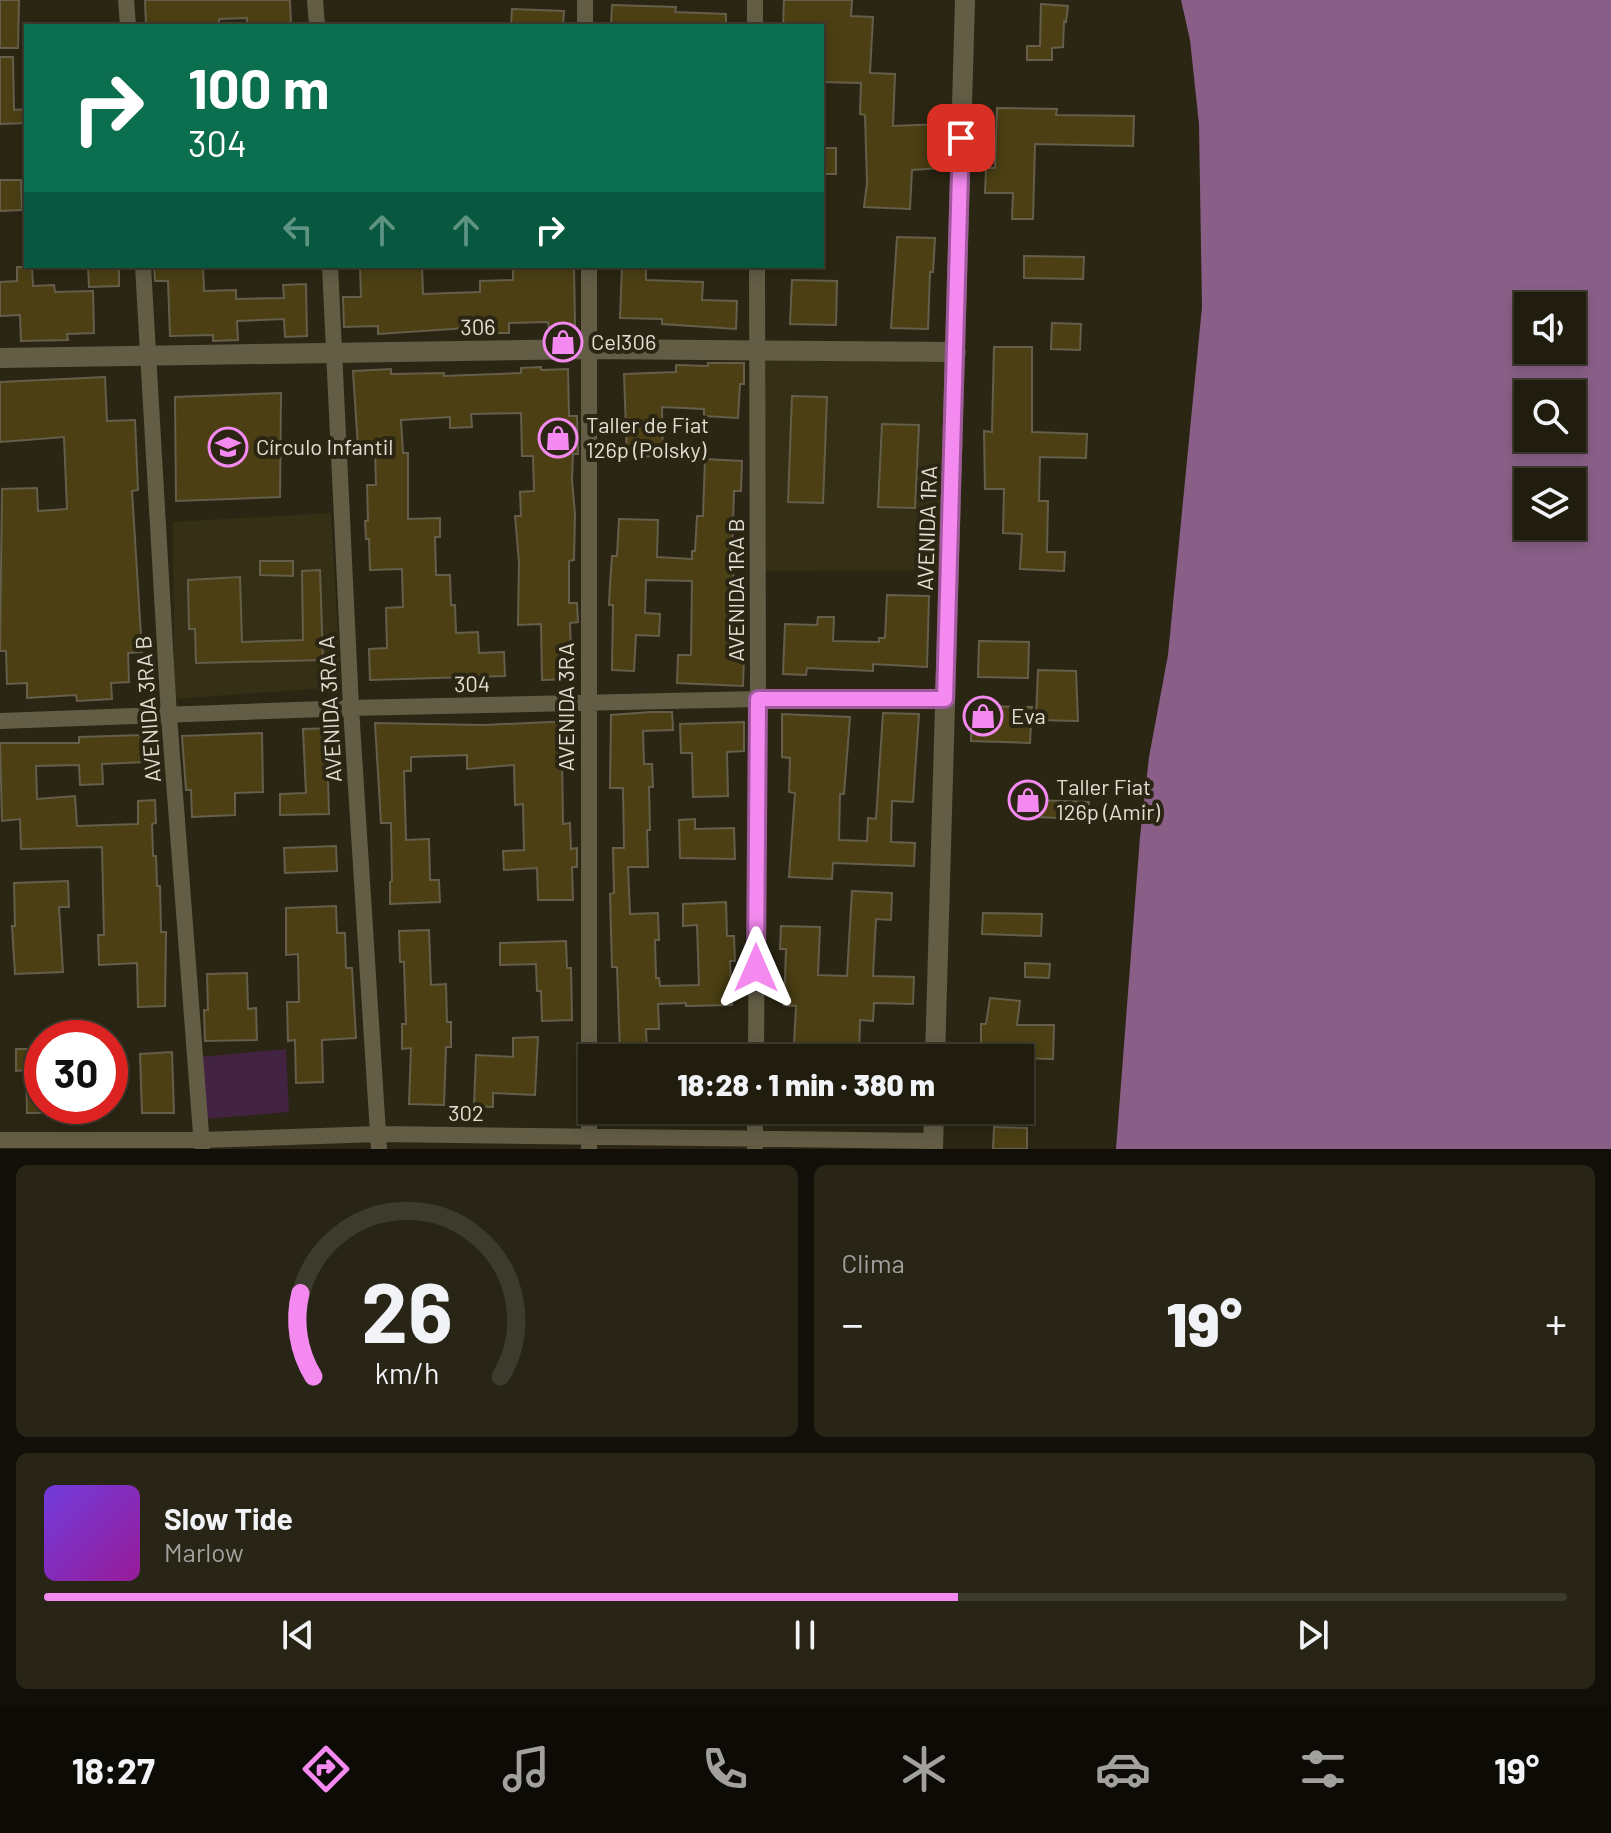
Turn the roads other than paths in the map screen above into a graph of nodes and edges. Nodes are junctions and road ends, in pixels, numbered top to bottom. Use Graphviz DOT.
graph roads {
  1 [pos="126,0"];
  2 [pos="315,0"];
  3 [pos="585,0"];
  4 [pos="755,0"];
  5 [pos="965,0"];
  6 [pos="128,24"];
  7 [pos="317,24"];
  8 [pos="585,24"];
  9 [pos="755,24"];
  10 [pos="143,268"];
  11 [pos="330,268"];
  12 [pos="589,268"];
  13 [pos="757,268"];
  14 [pos="590,349"];
  15 [pos="757,349"];
  16 [pos="956,352"];
  17 [pos="335,353"];
  18 [pos="149,357"];
  19 [pos="0,358"];
  20 [pos="758,699"];
  21 [pos="945,699"];
  22 [pos="588,704"];
  23 [pos="351,708"];
  24 [pos="169,716"];
  25 [pos="0,721"];
  26 [pos="756,1044"];
  27 [pos="935,1044"];
  28 [pos="934,1124"];
  29 [pos="0,1132"];
  30 [pos="0,1140"];
  31 [pos="378,1142"];
  32 [pos="589,1142"];
  33 [pos="202,1144"];
  34 [pos="755,1144"];
  35 [pos="933,1145"];
  36 [pos="1,1149"];
  1 -- 6 [label="street"];
  2 -- 7 [label="street"];
  3 -- 8 [label="street"];
  4 -- 9 [label="street"];
  5 -- 16 [label="street, AVENIDA 1RA"];
  10 -- 18 [label="street, AVENIDA 3RA B"];
  11 -- 17 [label="street, AVENIDA 3RA A"];
  12 -- 14 [label="street, AVENIDA 3RA"];
  13 -- 15 [label="street, AVENIDA 1RA B"];
  14 -- 15 [label="street, 306"];
  14 -- 17 [label="street, 306"];
  14 -- 22 [label="street, AVENIDA 3RA"];
  15 -- 16 [label="street, 306"];
  15 -- 20 [label="street, AVENIDA 1RA B"];
  16 -- 21 [label="street, AVENIDA 1RA"];
  17 -- 18 [label="street, 306"];
  17 -- 23 [label="street, AVENIDA 3RA A"];
  18 -- 19 [label="street, 306"];
  18 -- 24 [label="street, AVENIDA 3RA B"];
  20 -- 21 [label="street, 304"];
  20 -- 22 [label="street, 304"];
  20 -- 26 [label="street, AVENIDA 1RA B"];
  21 -- 27 [label="street, AVENIDA 1RA"];
  22 -- 23 [label="street, 304"];
  22 -- 32 [label="street, AVENIDA 3RA"];
  23 -- 24 [label="street, 304"];
  23 -- 31 [label="street, AVENIDA 3RA A"];
  24 -- 25 [label="street, 304"];
  24 -- 33 [label="street, AVENIDA 3RA B"];
  28 -- 35 [label="street"];
  29 -- 30 [label="street"];
  30 -- 33 [label="street, 302"];
  30 -- 36 [label="street"];
  31 -- 32 [label="street, 302"];
  31 -- 33 [label="street, 302"];
  32 -- 34 [label="street, 302"];
  34 -- 35 [label="street, 302"];
}
